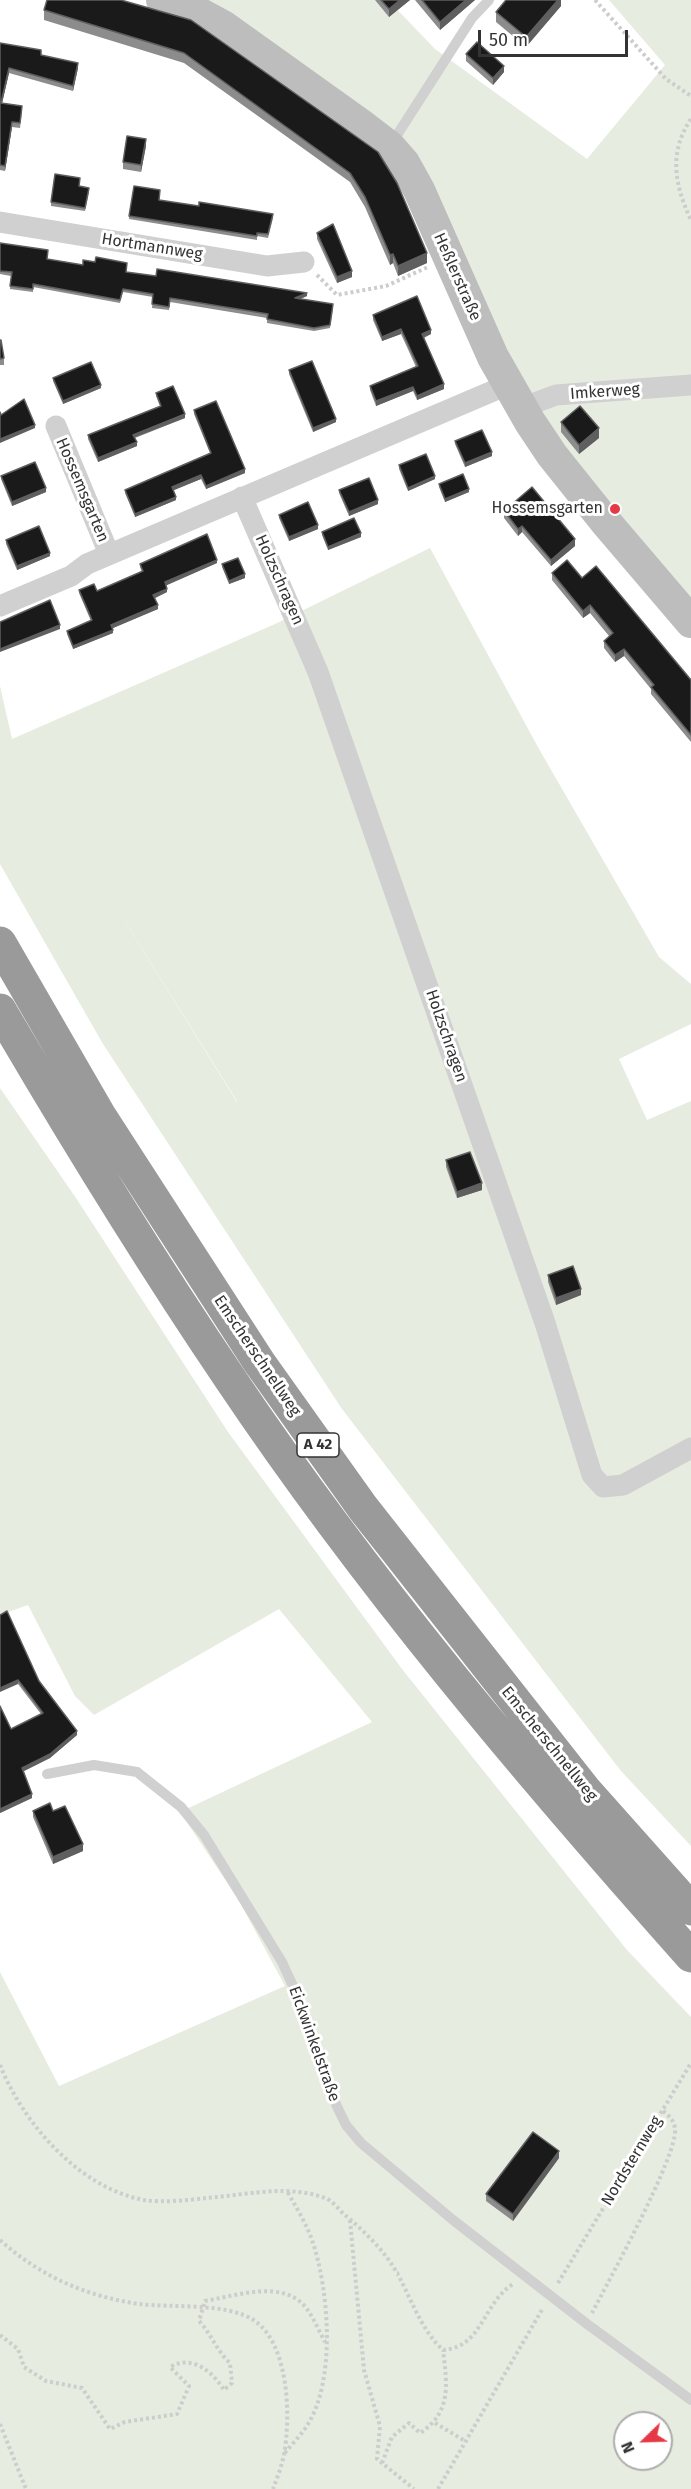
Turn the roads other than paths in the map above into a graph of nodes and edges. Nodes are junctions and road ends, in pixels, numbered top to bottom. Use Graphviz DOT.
graph roads {
  1 [pos="162,0"];
  2 [pos="489,0"];
  3 [pos="390,147"];
  4 [pos="0,222"];
  5 [pos="304,262"];
  6 [pos="691,385"];
  7 [pos="514,396"];
  8 [pos="56,426"];
  9 [pos="242,497"];
  10 [pos="110,554"];
  11 [pos="0,606"];
  12 [pos="691,622"];
  13 [pos="0,943"];
  14 [pos="0,1010"];
  15 [pos="691,1448"];
  16 [pos="48,1774"];
  17 [pos="691,1909"];
  18 [pos="691,1956"];
  19 [pos="691,2400"];
  1 -- 3 [label="street, Heßlerstraße"];
  2 -- 3 [label="lane"];
  3 -- 7 [label="street, Heßlerstraße"];
  4 -- 5 [label="street, Hortmannweg"];
  6 -- 7 [label="street, Imkerweg"];
  7 -- 9 [label="street, Hossemsgarten"];
  7 -- 12 [label="street, Heßlerstraße"];
  8 -- 10 [label="street, Hossemsgarten"];
  9 -- 10 [label="street, Hossemsgarten"];
  9 -- 15 [label="street, Holzschragen"];
  10 -- 11 [label="street, Hossemsgarten"];
  13 -- 17 [label="highway, Emscherschnellweg / A 42"];
  14 -- 18 [label="highway, Emscherschnellweg / A 42"];
  16 -- 19 [label="lane, Eickwinkelstraße"];
}
